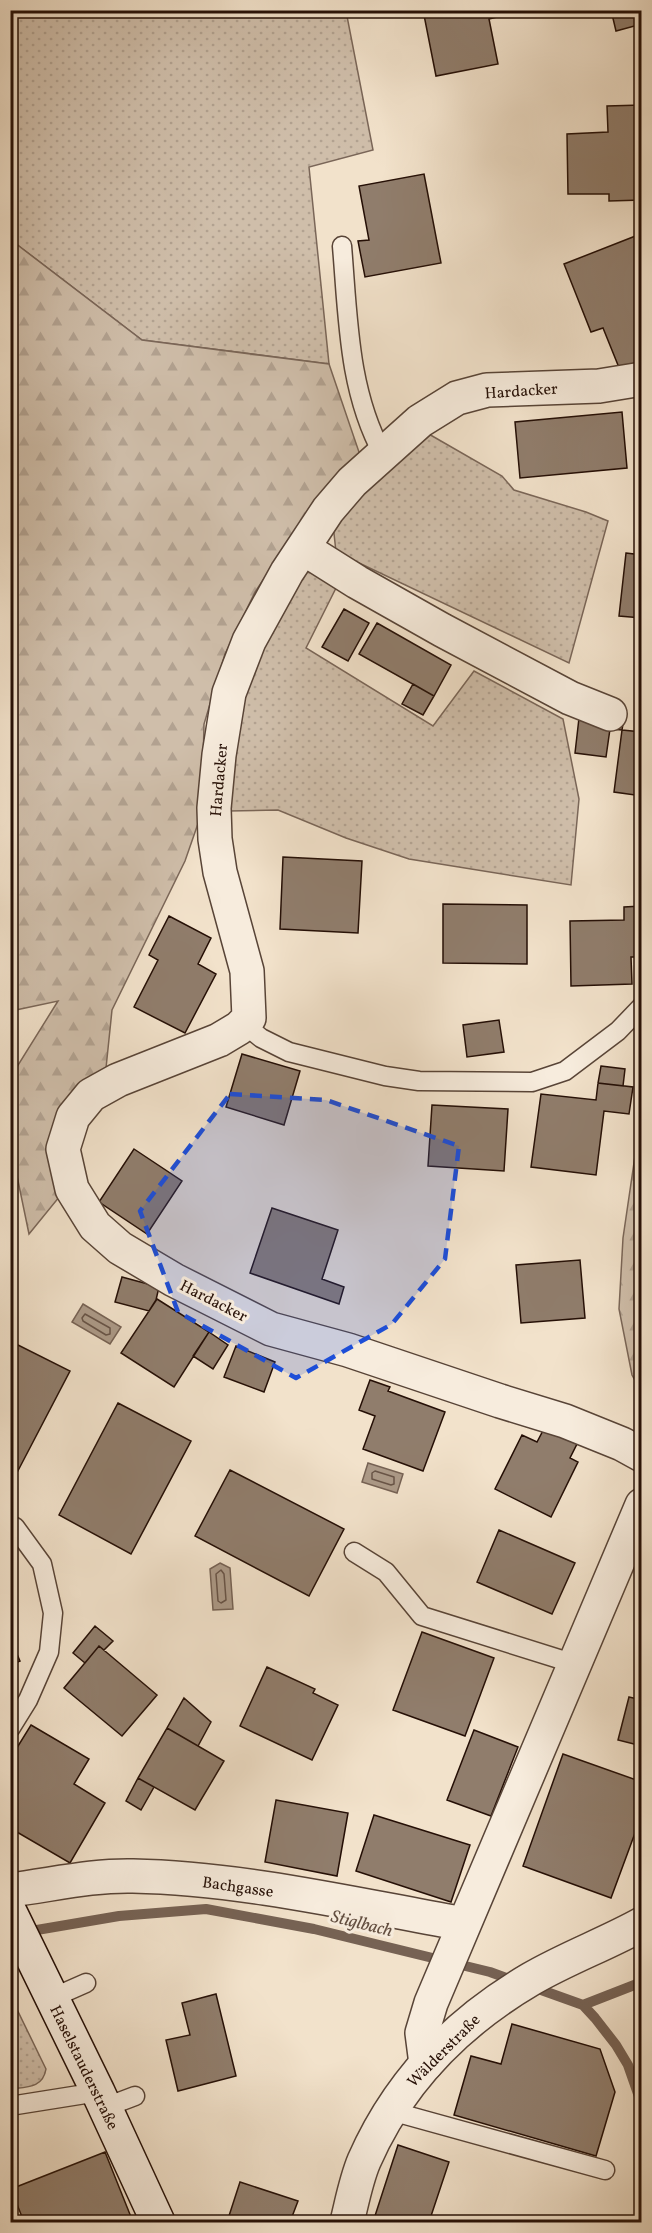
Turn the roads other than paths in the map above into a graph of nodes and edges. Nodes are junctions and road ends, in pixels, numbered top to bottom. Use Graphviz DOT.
graph roads {
  1 [pos="342,246"];
  2 [pos="642,379"];
  3 [pos="383,454"];
  4 [pos="303,548"];
  5 [pos="610,714"];
  6 [pos="642,1006"];
  7 [pos="244,1024"];
  8 [pos="642,1455"];
  9 [pos="641,1510"];
  10 [pos="10,1525"];
  11 [pos="354,1552"];
  12 [pos="575,1664"];
  13 [pos="10,1729"];
  14 [pos="10,1890"];
  15 [pos="13,1917"];
  16 [pos="642,1924"];
  17 [pos="463,1928"];
  18 [pos="86,1983"];
  19 [pos="52,1998"];
  20 [pos="426,2064"];
  21 [pos="135,2096"];
  22 [pos="102,2099"];
  23 [pos="10,2106"];
  24 [pos="391,2111"];
  25 [pos="605,2170"];
  26 [pos="158,2223"];
  27 [pos="347,2223"];
  1 -- 3 [label="lane"];
  2 -- 3 [label="street, Hardacker"];
  3 -- 4 [label="street, Hardacker"];
  4 -- 5 [label="street"];
  4 -- 7 [label="street, Hardacker"];
  6 -- 7 [label="lane"];
  7 -- 8 [label="street, Hardacker"];
  9 -- 12 [label="street"];
  10 -- 13 [label="lane"];
  11 -- 12 [label="lane"];
  12 -- 17 [label="street"];
  14 -- 17 [label="street, Bachgasse"];
  15 -- 19 [label="street, Haselstauderstraße"];
  16 -- 20 [label="street, Wälderstraße"];
  17 -- 20 [label="street"];
  18 -- 19 [label="lane"];
  19 -- 22 [label="street, Haselstauderstraße"];
  20 -- 24 [label="street, Wälderstraße"];
  21 -- 22 [label="lane"];
  22 -- 23 [label="lane"];
  22 -- 26 [label="street, Haselstauderstraße"];
  24 -- 25 [label="lane"];
  24 -- 27 [label="street, Wälderstraße"];
}
